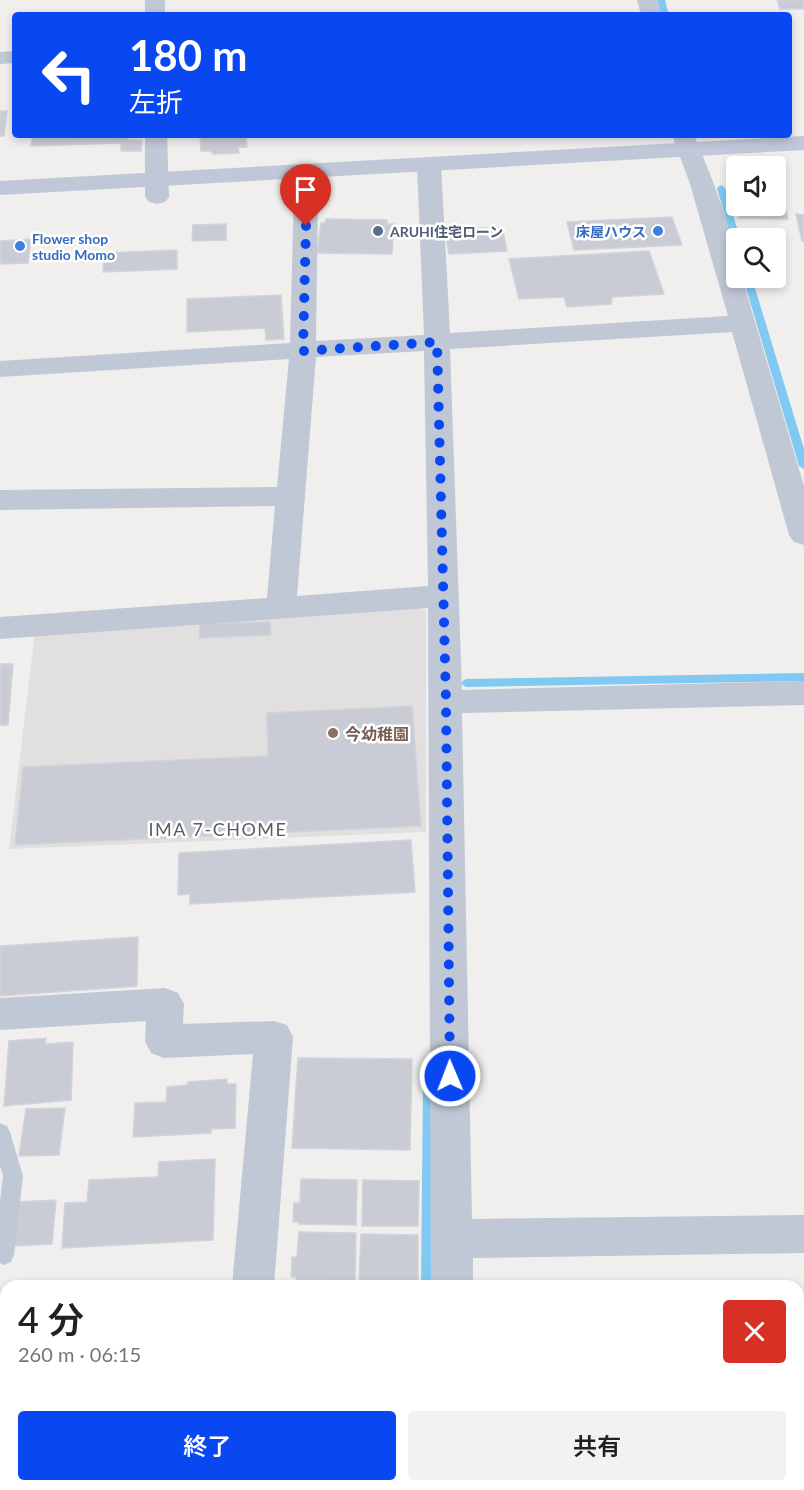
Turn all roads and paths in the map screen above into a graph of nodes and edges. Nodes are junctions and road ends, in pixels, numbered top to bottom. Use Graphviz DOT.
graph roads {
  1 [pos="156,138"];
  2 [pos="804,143"];
  3 [pos="689,151"];
  4 [pos="804,163"];
  5 [pos="429,174"];
  6 [pos="0,188"];
  7 [pos="157,188"];
  8 [pos="306,190"];
  9 [pos="0,206"];
  10 [pos="744,323"];
  11 [pos="437,342"];
  12 [pos="303,351"];
  13 [pos="0,369"];
  14 [pos="290,496"];
  15 [pos="0,500"];
  16 [pos="804,535"];
  17 [pos="443,596"];
  18 [pos="281,608"];
  19 [pos="0,628"];
  20 [pos="804,693"];
  21 [pos="446,702"];
  22 [pos="0,1014"];
  23 [pos="0,1132"];
  24 [pos="804,1234"];
  25 [pos="452,1239"];
  26 [pos="4,1255"];
  27 [pos="254,1280"];
  28 [pos="452,1280"];
  1 -- 7 [label="street"];
  2 -- 3 [label="street"];
  3 -- 4 [label="street"];
  3 -- 5 [label="street"];
  3 -- 10 [label="street"];
  5 -- 7 [label="street"];
  5 -- 8 [label="street"];
  5 -- 11 [label="street"];
  6 -- 7 [label="street"];
  7 -- 8 [label="street"];
  7 -- 9 [label="street"];
  8 -- 12 [label="street"];
  10 -- 11 [label="street"];
  10 -- 16 [label="street"];
  11 -- 12 [label="street"];
  11 -- 17 [label="street"];
  12 -- 13 [label="street"];
  12 -- 14 [label="street"];
  14 -- 15 [label="street"];
  14 -- 18 [label="street"];
  17 -- 18 [label="street"];
  17 -- 21 [label="street"];
  18 -- 19 [label="street"];
  20 -- 21 [label="street"];
  21 -- 25 [label="street"];
  22 -- 27 [label="street"];
  23 -- 26 [label="lane"];
  24 -- 25 [label="street"];
  25 -- 28 [label="street"];
}
